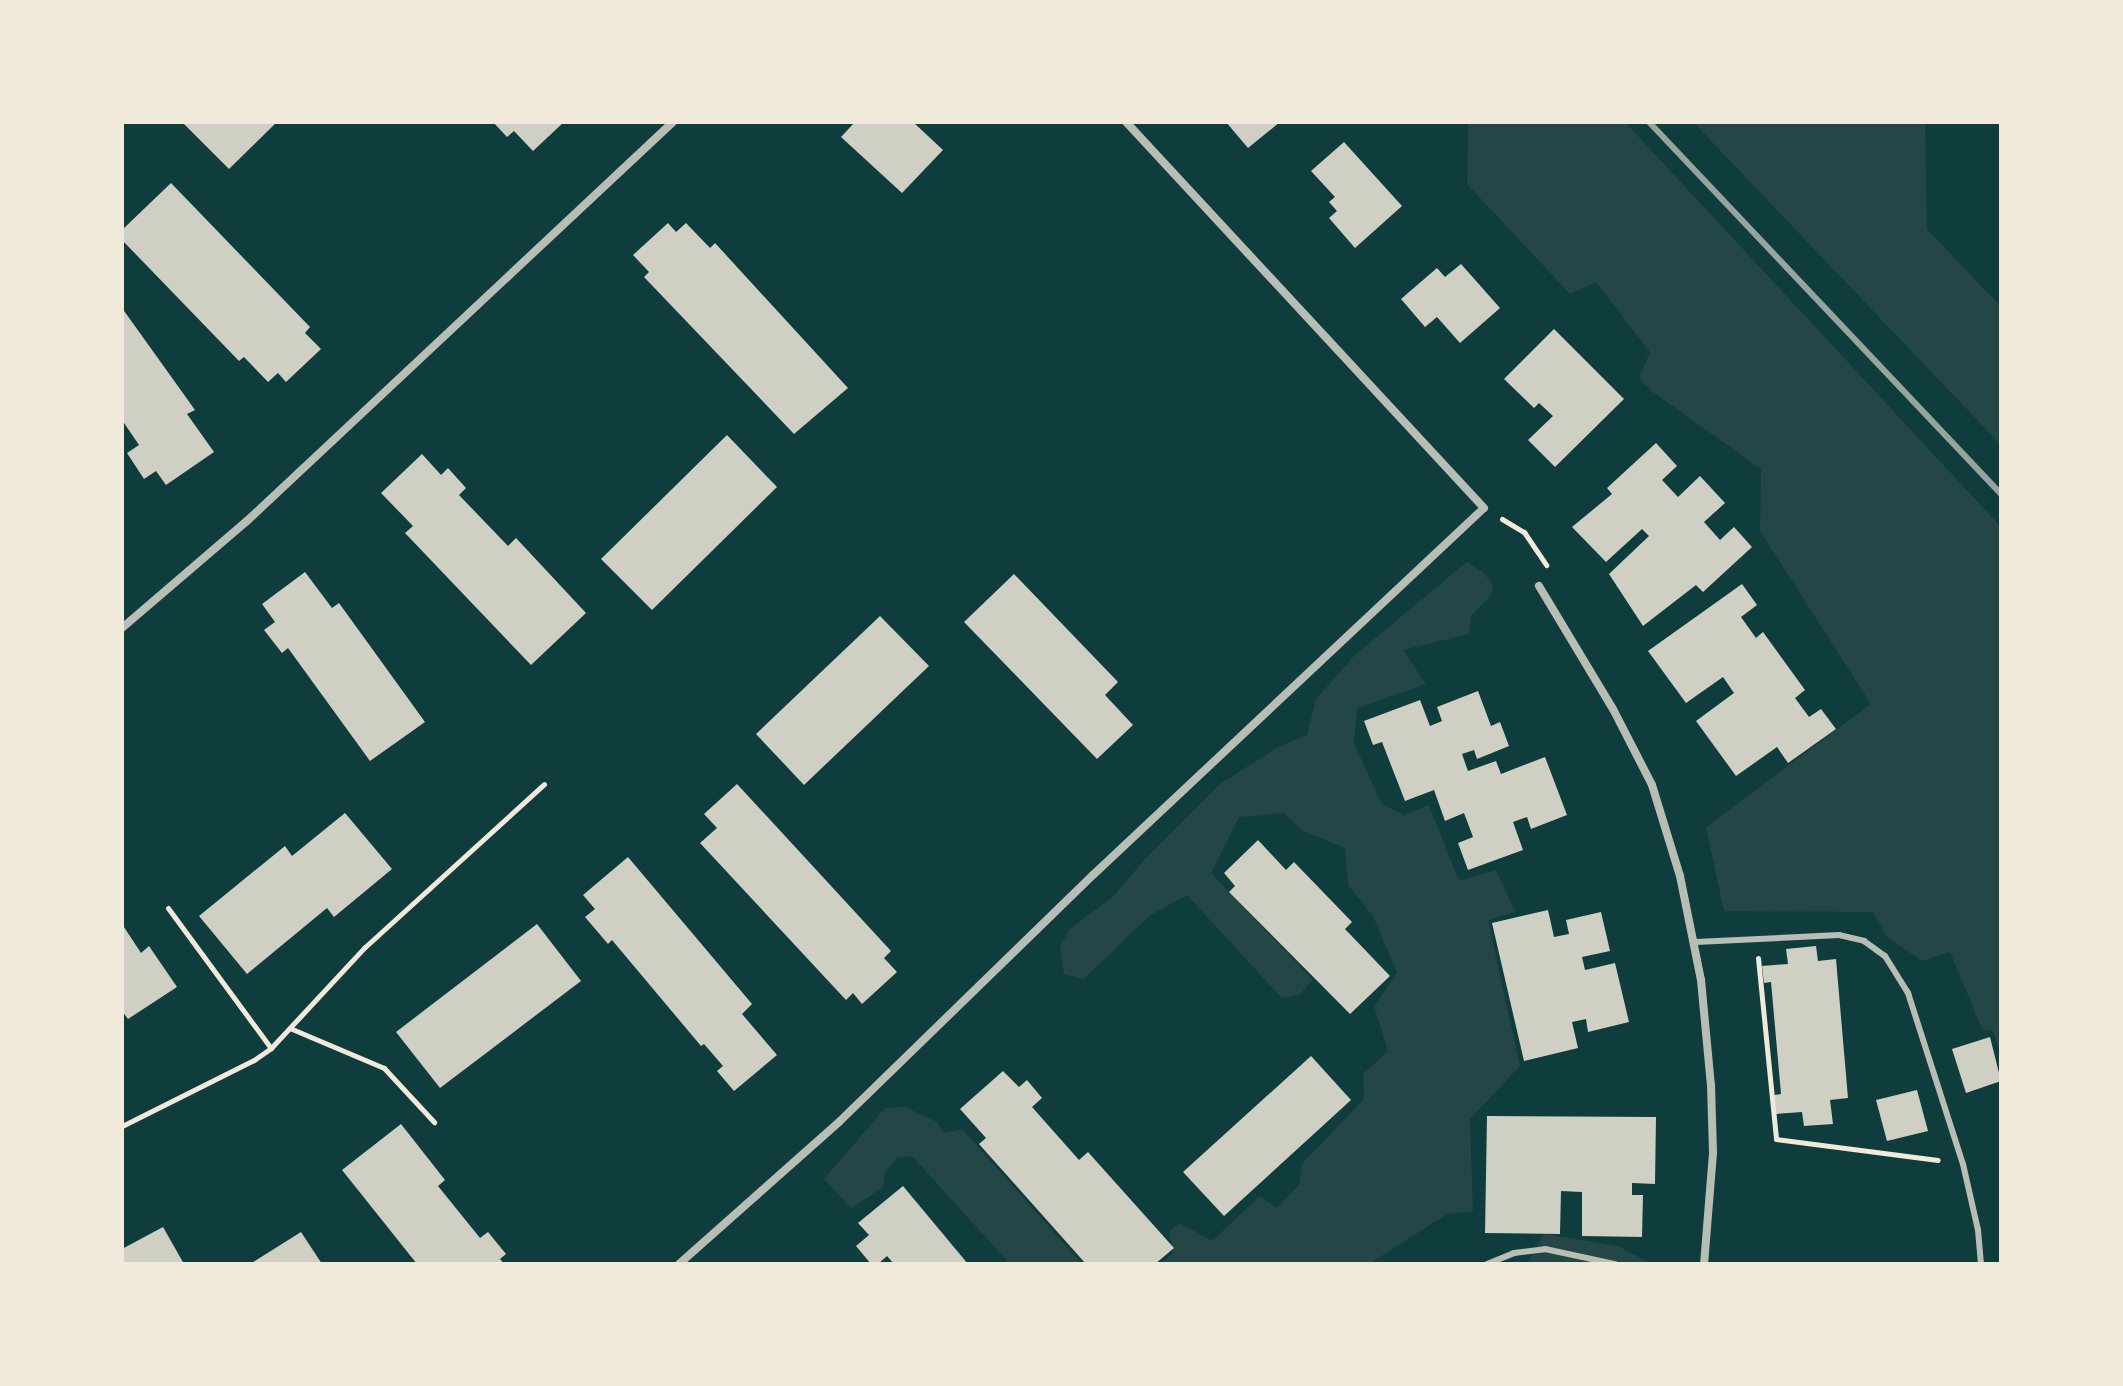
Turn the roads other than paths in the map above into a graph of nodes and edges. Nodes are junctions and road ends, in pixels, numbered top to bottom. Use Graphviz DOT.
graph roads {
  1 [pos="673,122"];
  2 [pos="1126,122"];
  3 [pos="1539,586"];
  4 [pos="122,628"];
  5 [pos="1696,942"];
  6 [pos="679,1264"];
  7 [pos="1487,1264"];
  8 [pos="1615,1264"];
  9 [pos="1704,1264"];
  10 [pos="1981,1264"];
  1 -- 4 [label="street"];
  2 -- 6 [label="street"];
  3 -- 5 [label="street"];
  5 -- 9 [label="street"];
  5 -- 10 [label="lane"];
  7 -- 8 [label="lane"];
}
